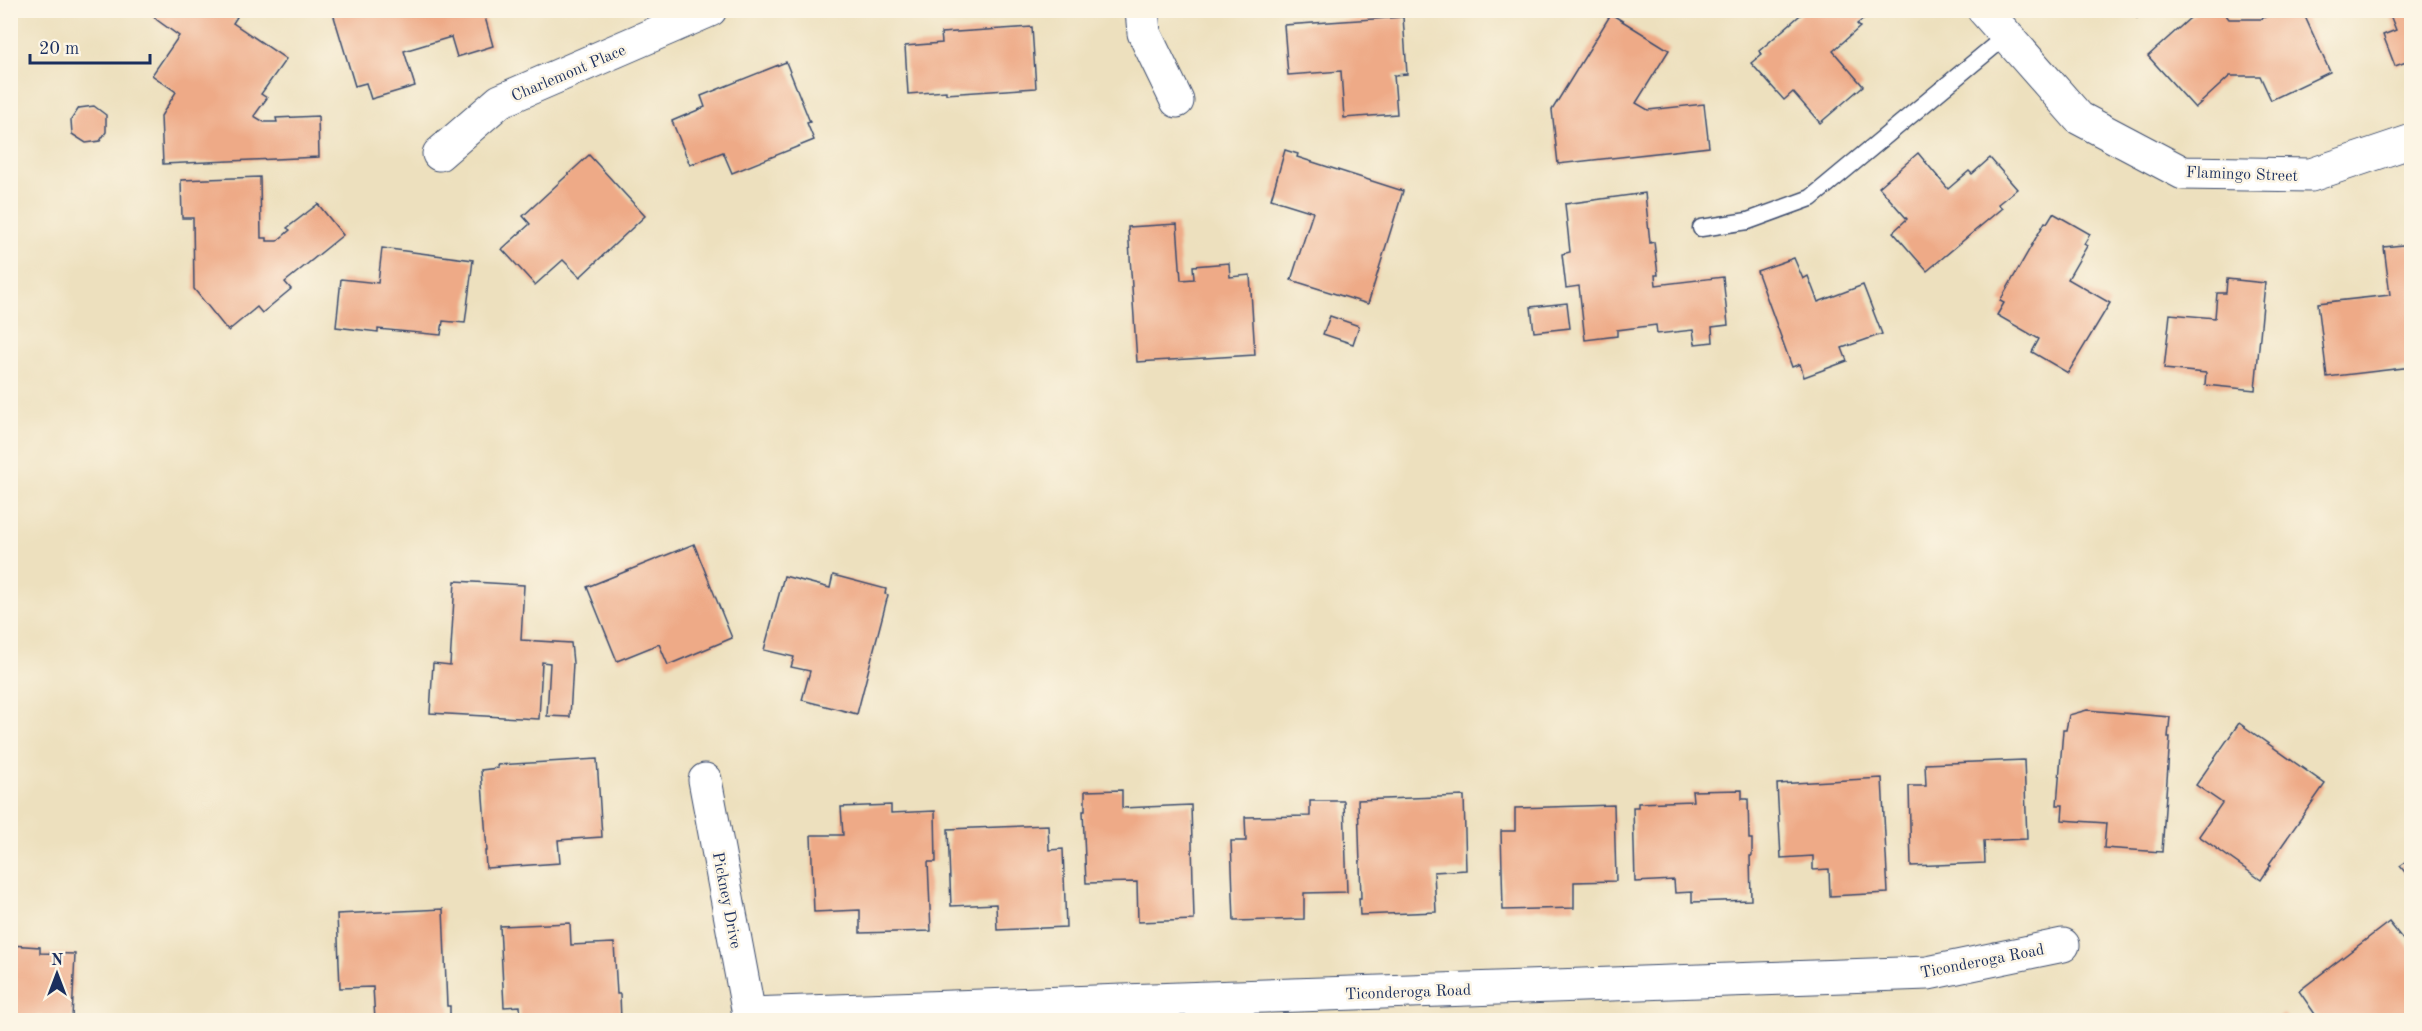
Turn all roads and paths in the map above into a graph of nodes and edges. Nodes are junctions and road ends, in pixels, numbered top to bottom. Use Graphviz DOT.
graph roads {
  1 [pos="710,10"];
  2 [pos="1142,10"];
  3 [pos="1984,10"];
  4 [pos="2006,36"];
  5 [pos="1177,101"];
  6 [pos="2412,141"];
  7 [pos="439,154"];
  8 [pos="1701,228"];
  9 [pos="705,780"];
  10 [pos="2064,945"];
  11 [pos="750,1017"];
  1 -- 7 [label="street, Charlemont Place"];
  2 -- 5 [label="street"];
  3 -- 4 [label="street, Flamingo Street"];
  4 -- 6 [label="street, Flamingo Street"];
  4 -- 8 [label="lane"];
  9 -- 11 [label="street, Pickney Drive"];
  10 -- 11 [label="street, Ticonderoga Road"];
}
